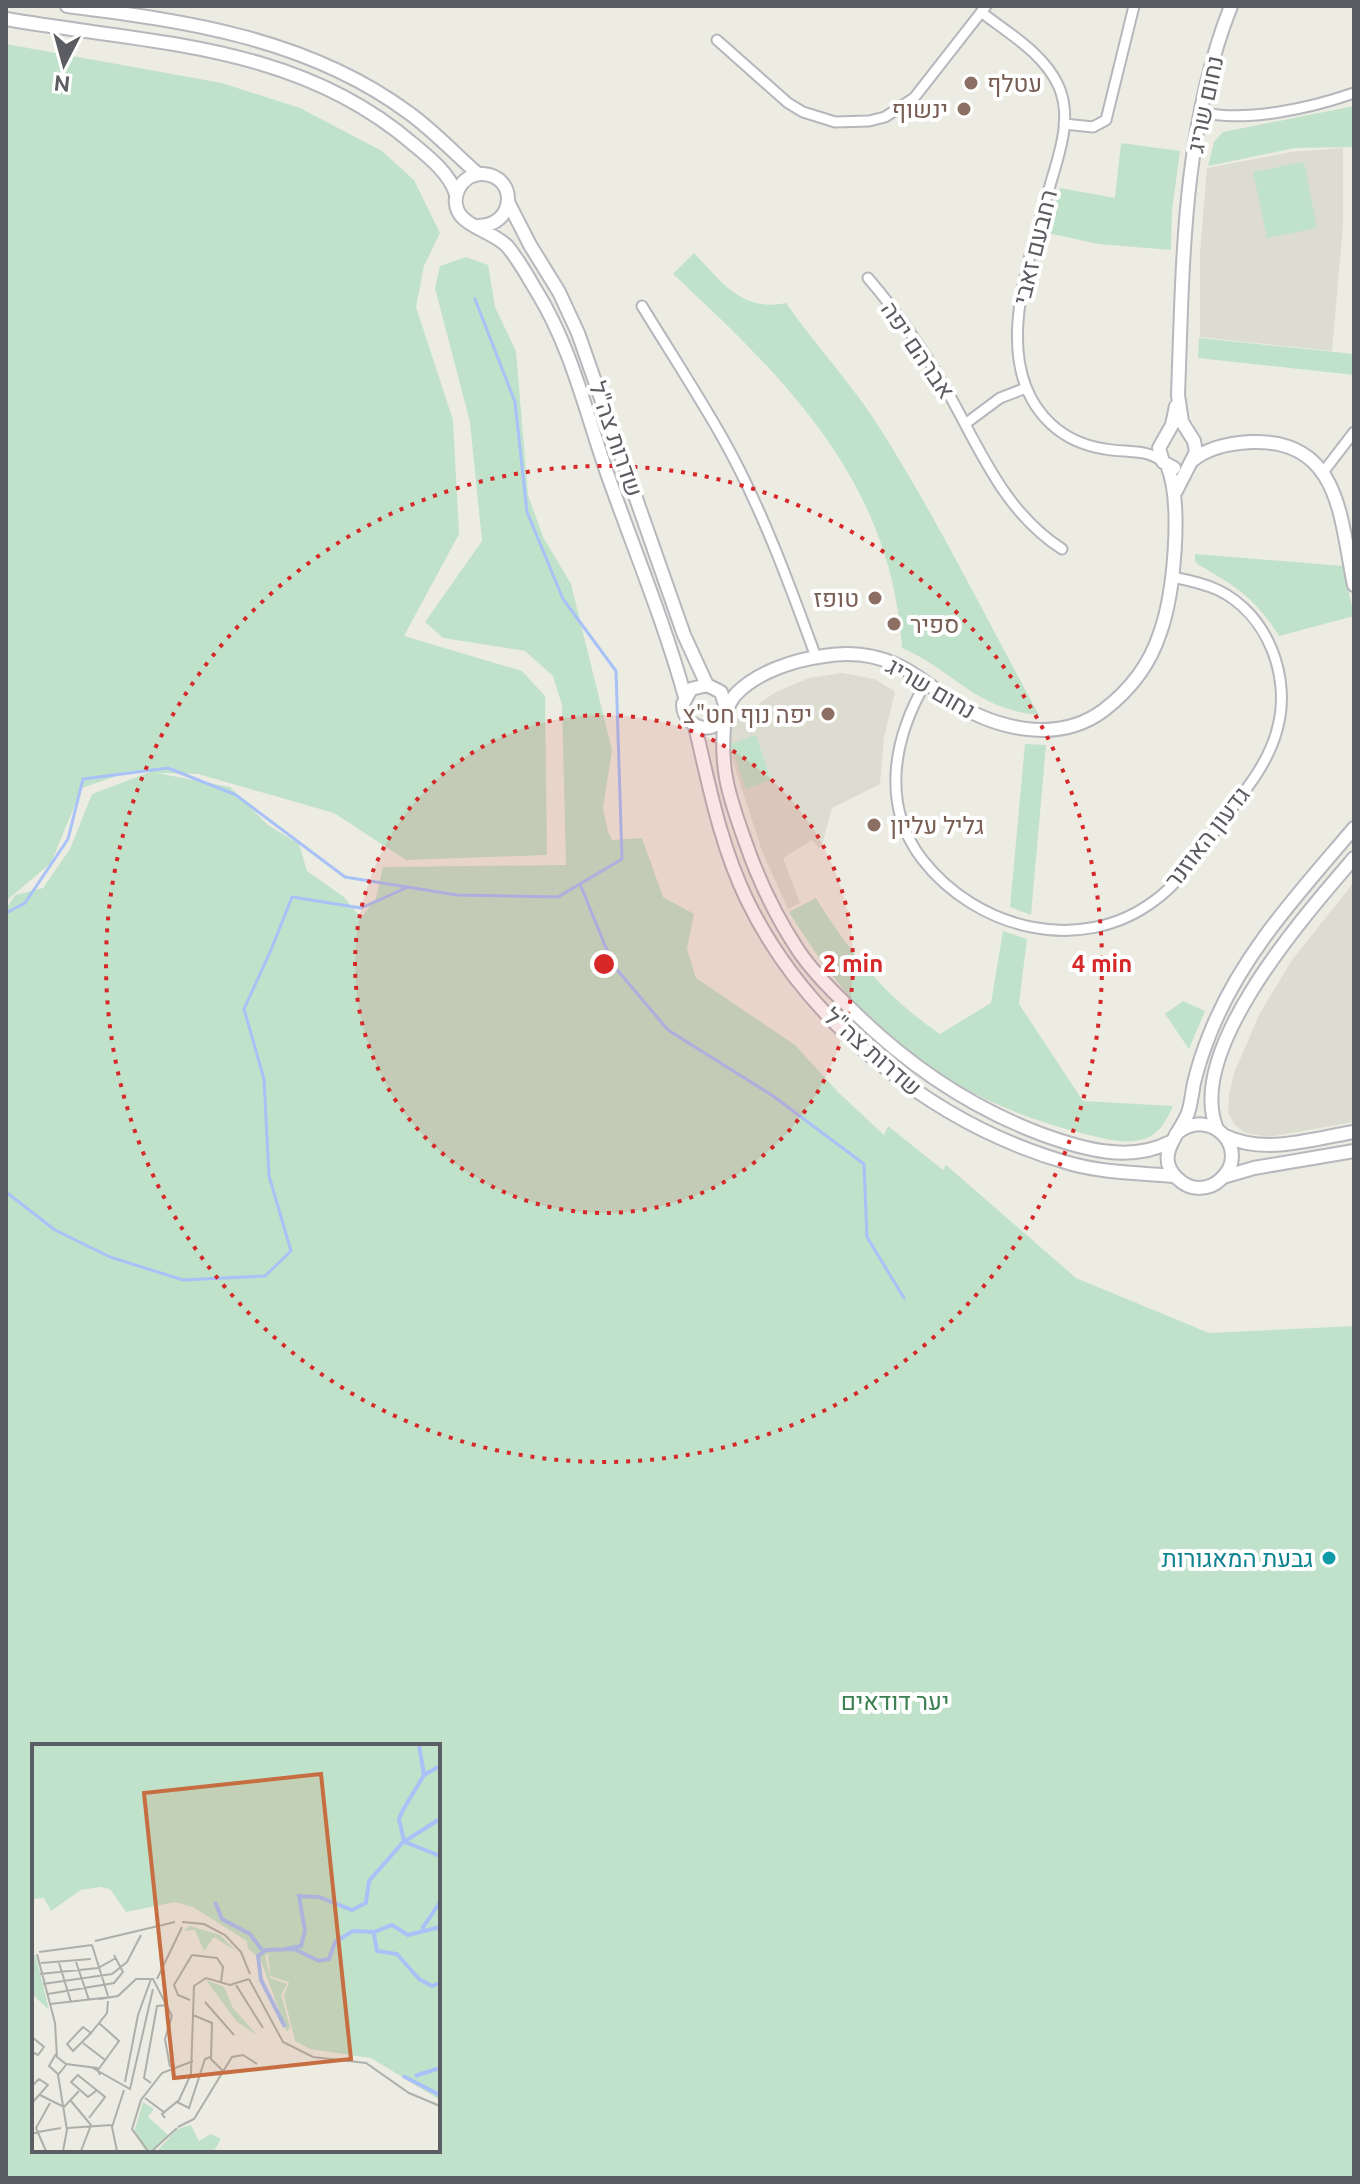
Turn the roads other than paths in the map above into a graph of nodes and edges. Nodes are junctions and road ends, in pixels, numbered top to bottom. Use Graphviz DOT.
graph roads {
  1 [pos="67,6"];
  2 [pos="1134,6"];
  3 [pos="1231,6"];
  4 [pos="983,9"];
  5 [pos="6,19"];
  6 [pos="717,40"];
  7 [pos="1354,93"];
  8 [pos="1201,112"];
  9 [pos="1064,124"];
  10 [pos="478,174"];
  11 [pos="456,194"];
  12 [pos="508,202"];
  13 [pos="478,226"];
  14 [pos="868,278"];
  15 [pos="642,306"];
  16 [pos="1026,388"];
  17 [pos="1178,395"];
  18 [pos="965,424"];
  19 [pos="1354,432"];
  20 [pos="1189,435"];
  21 [pos="1164,438"];
  22 [pos="1230,444"];
  23 [pos="1131,451"];
  24 [pos="1191,462"];
  25 [pos="1165,464"];
  26 [pos="1324,471"];
  27 [pos="1175,494"];
  28 [pos="1062,549"];
  29 [pos="1351,558"];
  30 [pos="1172,577"];
  31 [pos="1354,585"];
  32 [pos="816,657"];
  33 [pos="760,677"];
  34 [pos="926,682"];
  35 [pos="708,685"];
  36 [pos="685,697"];
  37 [pos="726,710"];
  38 [pos="695,726"];
  39 [pos="1354,828"];
  40 [pos="1354,858"];
  41 [pos="1221,1132"];
  42 [pos="1354,1132"];
  43 [pos="1173,1138"];
  44 [pos="1354,1151"];
  45 [pos="1175,1176"];
  46 [pos="1223,1177"];
  1 -- 10 [label="main road"];
  2 -- 9 [label="street"];
  3 -- 8 [label="main road, נחום שריג"];
  4 -- 6 [label="street"];
  4 -- 9 [label="street, רחבעם זאבי"];
  5 -- 11 [label="main road"];
  7 -- 8 [label="street"];
  8 -- 17 [label="main road, נחום שריג"];
  9 -- 16 [label="street, רחבעם זאבי"];
  10 -- 11 [label="main road"];
  10 -- 12 [label="main road"];
  11 -- 13 [label="main road"];
  12 -- 13 [label="main road"];
  12 -- 35 [label="main road, שדרות צה\"ל"];
  13 -- 36 [label="main road, שדרות צה\"ל"];
  14 -- 18 [label="street, אברהם יפה"];
  15 -- 32 [label="street"];
  16 -- 18 [label="street, אברהם יפה"];
  16 -- 23 [label="street, רחבעם זאבי"];
  17 -- 20 [label="main road, נחום שריג"];
  17 -- 21 [label="main road, נחום שריג"];
  18 -- 28 [label="street, אברהם יפה"];
  19 -- 26 [label="street"];
  20 -- 21 [label="main road"];
  20 -- 22 [label="main road"];
  20 -- 24 [label="main road"];
  21 -- 23 [label="street, רחבעם זאבי"];
  21 -- 25 [label="main road"];
  22 -- 24 [label="main road"];
  22 -- 26 [label="main road"];
  23 -- 25 [label="street, רחבעם זאבי"];
  24 -- 25 [label="main road"];
  24 -- 27 [label="main road, נחום שריג"];
  25 -- 27 [label="main road, נחום שריג"];
  26 -- 29 [label="main road"];
  27 -- 30 [label="main road, נחום שריג"];
  29 -- 31 [label="main road"];
  30 -- 34 [label="main road, נחום שריג"];
  30 -- 34 [label="street, גדעון האוזנר"];
  32 -- 33 [label="main road, נחום שריג"];
  32 -- 34 [label="main road, נחום שריג"];
  33 -- 35 [label="main road, נחום שריג"];
  33 -- 37 [label="main road, נחום שריג"];
  35 -- 36 [label="main road"];
  35 -- 37 [label="main road"];
  36 -- 38 [label="main road"];
  37 -- 38 [label="main road"];
  37 -- 43 [label="main road, שדרות צה\"ל"];
  38 -- 45 [label="main road, שדרות צה\"ל"];
  39 -- 43 [label="main road"];
  40 -- 41 [label="main road"];
  41 -- 42 [label="main road"];
  41 -- 43 [label="main road"];
  41 -- 46 [label="main road"];
  43 -- 45 [label="main road"];
  44 -- 46 [label="main road"];
  45 -- 46 [label="main road"];
}
